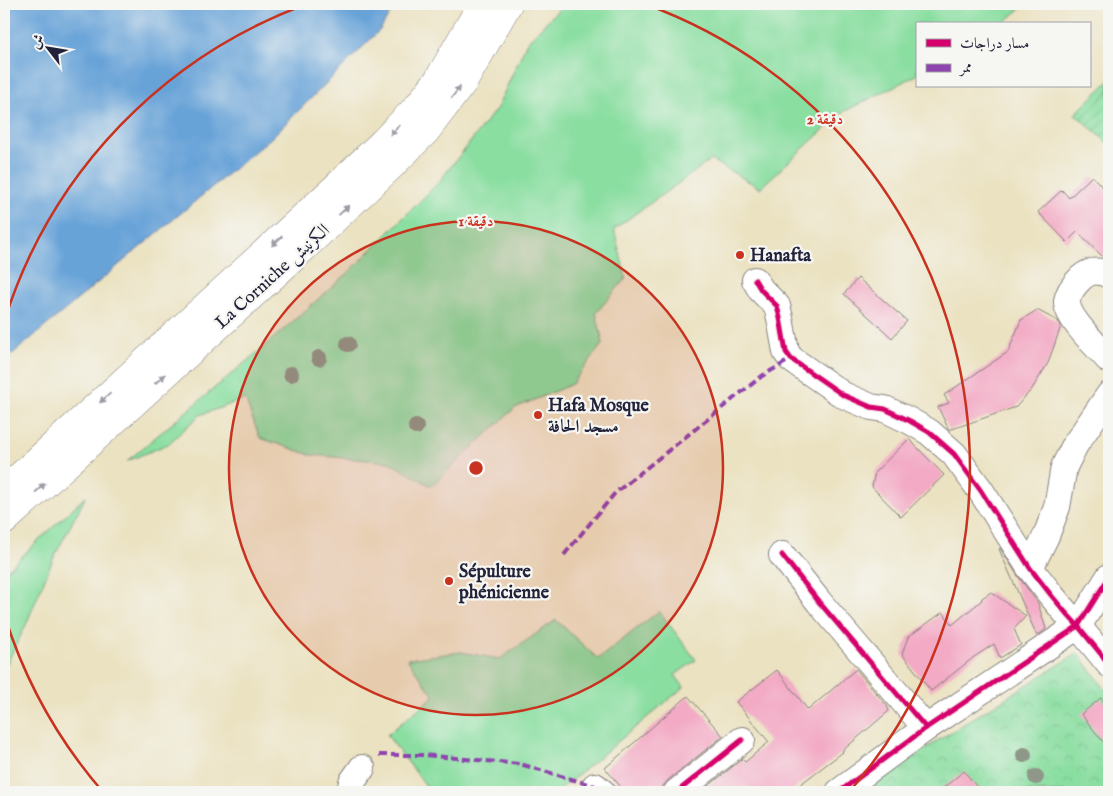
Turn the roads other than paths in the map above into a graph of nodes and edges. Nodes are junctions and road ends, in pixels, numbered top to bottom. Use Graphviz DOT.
graph roads {
  1 [pos="482,4"];
  2 [pos="508,4"];
  3 [pos="1109,275"];
  4 [pos="755,280"];
  5 [pos="1109,360"];
  6 [pos="1109,395"];
  7 [pos="4,491"];
  8 [pos="4,521"];
  9 [pos="782,555"];
  10 [pos="1030,568"];
  11 [pos="1109,578"];
  12 [pos="1078,626"];
  13 [pos="1107,660"];
  14 [pos="926,728"];
  15 [pos="742,740"];
  16 [pos="362,768"];
  17 [pos="350,792"];
  18 [pos="677,792"];
  19 [pos="839,792"];
  1 -- 7 [label="main road, La Corniche الكرنيش, one-way"];
  8 -- 2 [label="main road, La Corniche الكرنيش, one-way"];
  3 -- 5 [label="street"];
  4 -- 10 [label="street"];
  6 -- 10 [label="street"];
  9 -- 14 [label="street"];
  10 -- 12 [label="street"];
  11 -- 12 [label="street"];
  12 -- 13 [label="street"];
  12 -- 14 [label="street"];
  14 -- 19 [label="street"];
  15 -- 18 [label="street"];
  16 -- 17 [label="street"];
}
